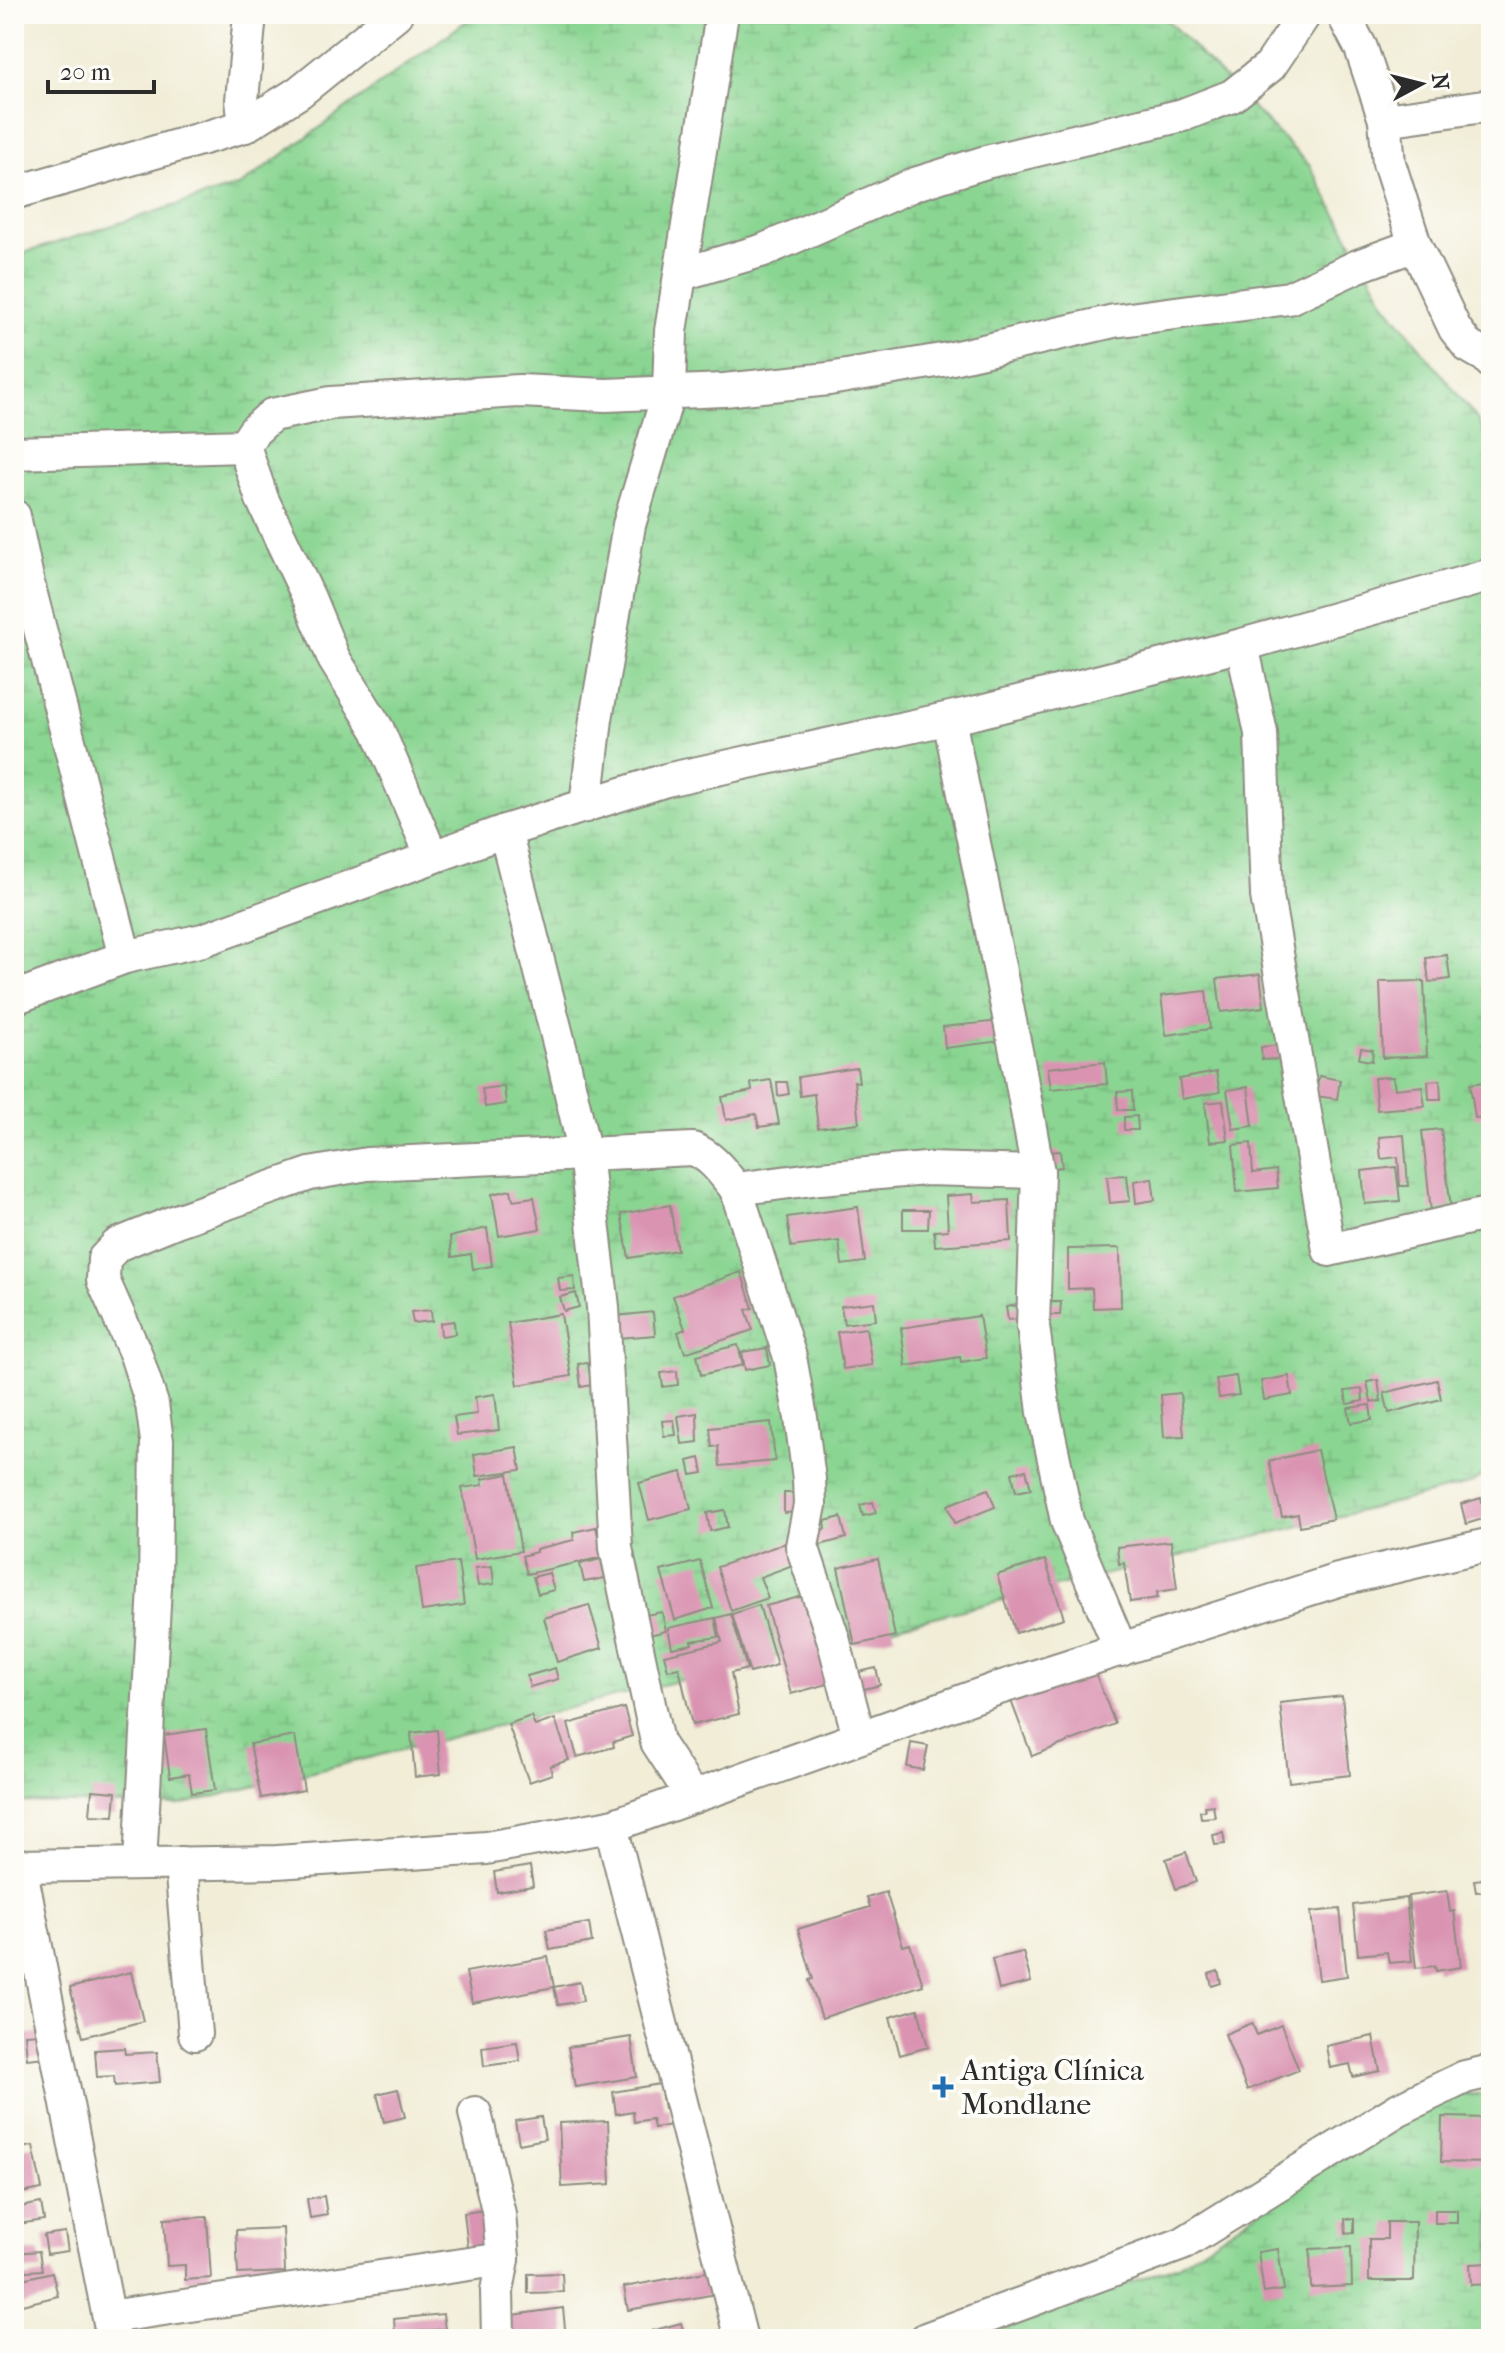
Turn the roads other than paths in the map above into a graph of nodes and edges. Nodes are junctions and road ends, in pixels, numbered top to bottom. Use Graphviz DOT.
graph roads {
  1 [pos="250,14"];
  2 [pos="396,14"];
  3 [pos="722,14"];
  4 [pos="1305,14"];
  5 [pos="1343,14"];
  6 [pos="1491,105"];
  7 [pos="1385,120"];
  8 [pos="245,126"];
  9 [pos="14,193"];
  10 [pos="1415,245"];
  11 [pos="682,274"];
  12 [pos="1491,362"];
  13 [pos="669,391"];
  14 [pos="244,446"];
  15 [pos="14,453"];
  16 [pos="14,516"];
  17 [pos="1491,575"];
  18 [pos="1242,645"];
  19 [pos="949,719"];
  20 [pos="586,806"];
  21 [pos="505,831"];
  22 [pos="432,857"];
  23 [pos="125,957"];
  24 [pos="14,998"];
  25 [pos="585,1154"];
  26 [pos="1038,1172"];
  27 [pos="736,1189"];
  28 [pos="1491,1213"];
  29 [pos="1491,1544"];
  30 [pos="1121,1650"];
  31 [pos="859,1737"];
  32 [pos="693,1797"];
  33 [pos="611,1826"];
  34 [pos="140,1863"];
  35 [pos="181,1863"];
  36 [pos="17,1866"];
  37 [pos="195,2034"];
  38 [pos="1491,2071"];
  39 [pos="475,2113"];
  40 [pos="503,2259"];
  41 [pos="111,2328"];
  42 [pos="498,2339"];
  43 [pos="741,2339"];
  44 [pos="926,2339"];
  1 -- 8 [label="street"];
  2 -- 8 [label="street"];
  3 -- 11 [label="street"];
  4 -- 11 [label="street"];
  5 -- 7 [label="street"];
  6 -- 7 [label="street"];
  7 -- 10 [label="street"];
  8 -- 9 [label="street"];
  10 -- 12 [label="street"];
  10 -- 13 [label="street"];
  11 -- 13 [label="street"];
  13 -- 14 [label="street"];
  13 -- 20 [label="street"];
  14 -- 15 [label="street"];
  14 -- 22 [label="street"];
  16 -- 23 [label="street"];
  17 -- 18 [label="street"];
  18 -- 19 [label="street"];
  18 -- 28 [label="street"];
  19 -- 20 [label="street"];
  19 -- 26 [label="street"];
  20 -- 21 [label="street"];
  21 -- 22 [label="street"];
  21 -- 25 [label="street"];
  22 -- 23 [label="street"];
  23 -- 24 [label="street"];
  25 -- 27 [label="street"];
  25 -- 32 [label="street"];
  25 -- 34 [label="street"];
  26 -- 27 [label="street"];
  26 -- 30 [label="street"];
  27 -- 31 [label="street"];
  29 -- 30 [label="street"];
  30 -- 31 [label="street"];
  31 -- 32 [label="street"];
  32 -- 33 [label="street"];
  33 -- 35 [label="street"];
  33 -- 43 [label="street"];
  34 -- 35 [label="street"];
  34 -- 36 [label="street"];
  35 -- 37 [label="street"];
  36 -- 41 [label="street"];
  38 -- 44 [label="street"];
  39 -- 40 [label="street"];
  40 -- 41 [label="street"];
  40 -- 42 [label="street"];
}
